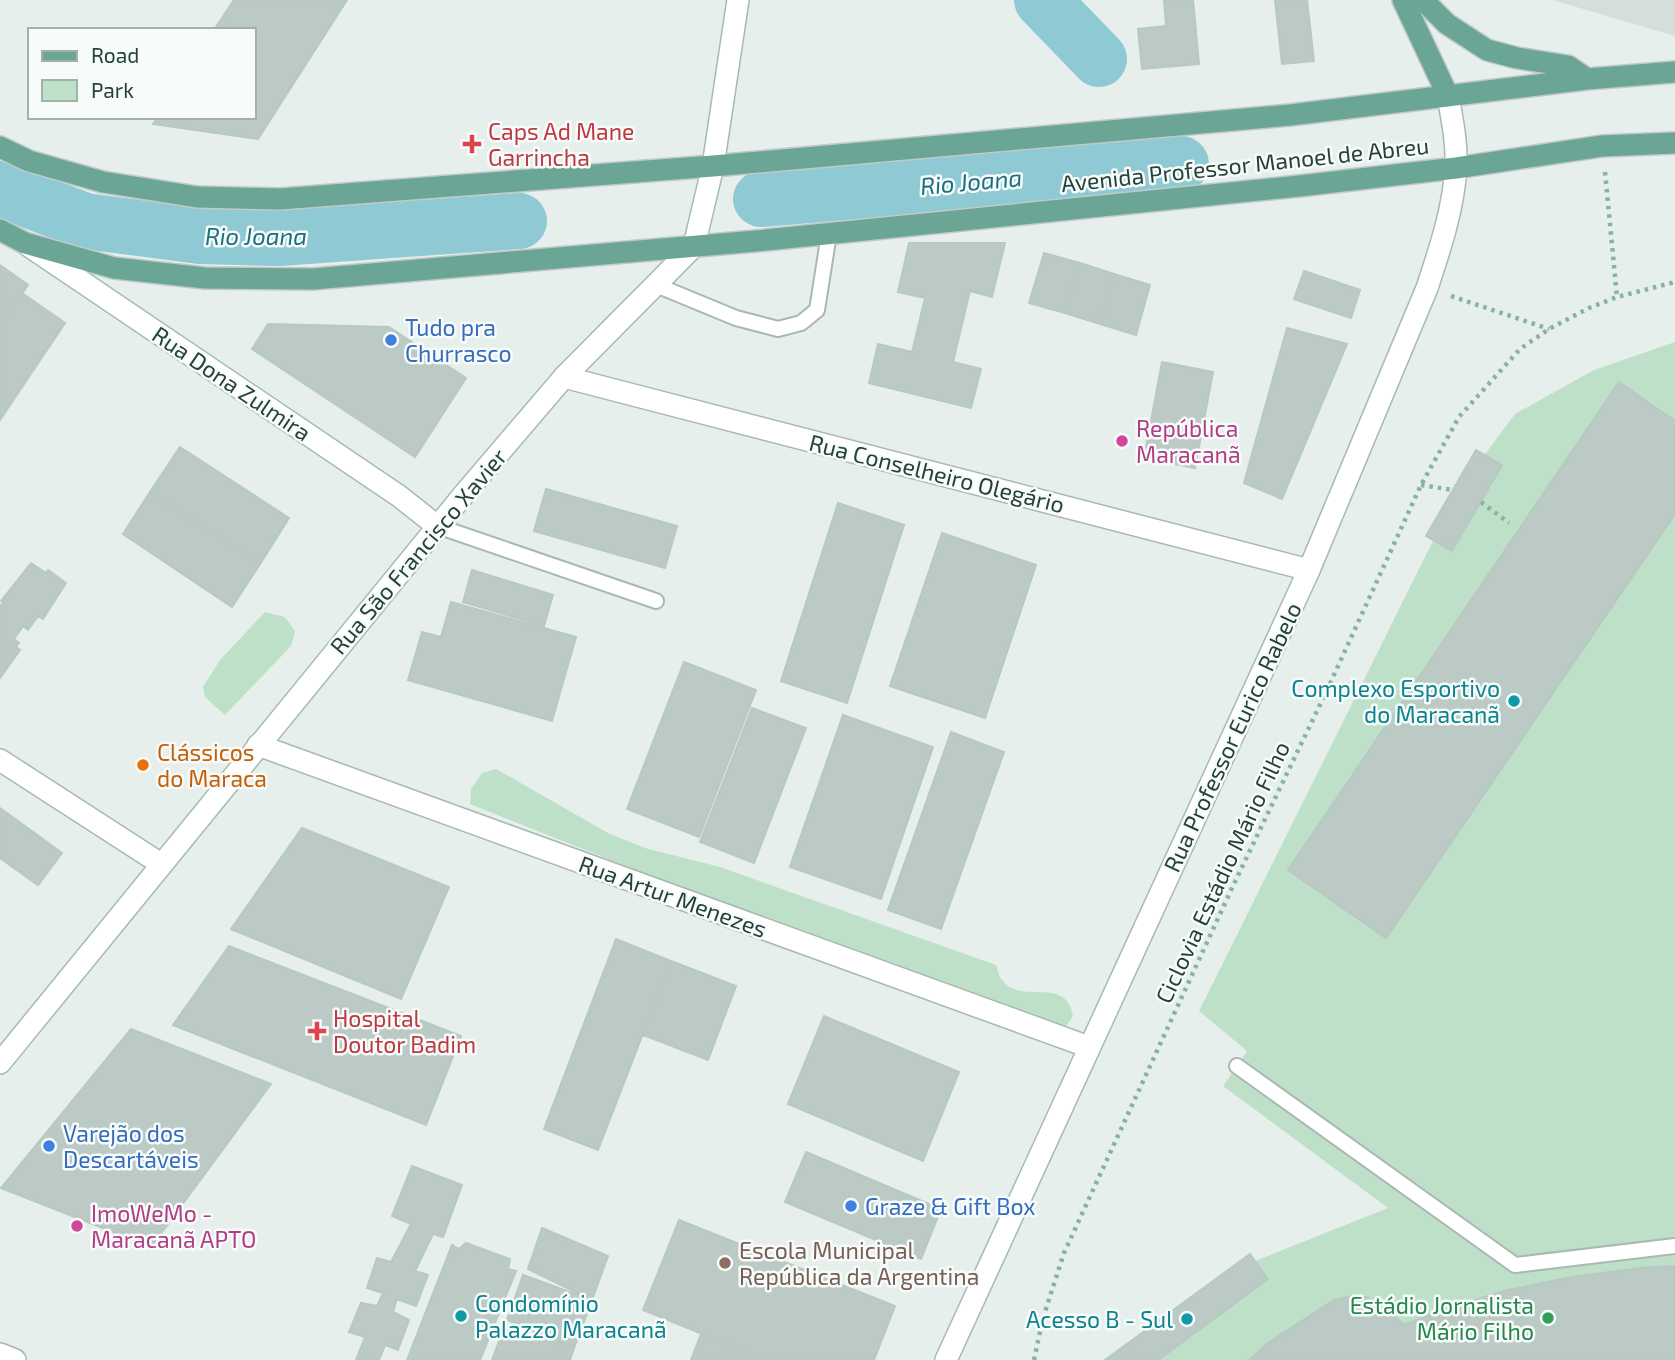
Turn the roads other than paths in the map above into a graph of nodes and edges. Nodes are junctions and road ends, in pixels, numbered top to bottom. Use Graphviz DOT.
graph roads {
  1 [pos="738,0"];
  2 [pos="1403,0"];
  3 [pos="1423,0"];
  4 [pos="1675,72"];
  5 [pos="1587,79"];
  6 [pos="1448,96"];
  7 [pos="1675,143"];
  8 [pos="0,147"];
  9 [pos="713,166"];
  10 [pos="1456,168"];
  11 [pos="0,230"];
  12 [pos="829,234"];
  13 [pos="25,243"];
  14 [pos="694,246"];
  15 [pos="656,285"];
  16 [pos="565,377"];
  17 [pos="437,526"];
  18 [pos="1309,569"];
  19 [pos="656,601"];
  20 [pos="258,745"];
  21 [pos="0,760"];
  22 [pos="160,864"];
  23 [pos="1089,1047"];
  24 [pos="0,1063"];
  25 [pos="1237,1066"];
  26 [pos="1675,1246"];
  27 [pos="0,1354"];
  28 [pos="15,1360"];
  29 [pos="946,1360"];
  1 -- 9 [label="street"];
  2 -- 6 [label="main road"];
  3 -- 5 [label="main road"];
  4 -- 5 [label="main road, Avenida Professor Manoel de Abreu"];
  5 -- 6 [label="main road, Avenida Professor Manoel de Abreu"];
  6 -- 9 [label="main road, Avenida Professor Manoel de Abreu"];
  6 -- 10 [label="street, Rua Professor Eurico Rabelo"];
  7 -- 10 [label="main road, Avenida Professor Manoel de Abreu"];
  8 -- 9 [label="main road, Avenida Professor Manoel de Abreu"];
  9 -- 14 [label="street"];
  10 -- 12 [label="main road, Avenida Professor Manoel de Abreu"];
  10 -- 18 [label="street, Rua Professor Eurico Rabelo"];
  11 -- 13 [label="main road"];
  12 -- 14 [label="main road, Avenida Professor Manoel de Abreu"];
  12 -- 15 [label="lane"];
  13 -- 14 [label="main road, Avenida Professor Manoel de Abreu"];
  13 -- 17 [label="street, Rua Dona Zulmira"];
  14 -- 15 [label="street, Rua São Francisco Xavier"];
  15 -- 16 [label="street, Rua São Francisco Xavier"];
  16 -- 17 [label="street, Rua São Francisco Xavier"];
  16 -- 18 [label="street, Rua Conselheiro Olegário"];
  17 -- 19 [label="lane"];
  17 -- 20 [label="street, Rua São Francisco Xavier"];
  18 -- 23 [label="street, Rua Professor Eurico Rabelo"];
  20 -- 22 [label="street, Rua São Francisco Xavier"];
  20 -- 23 [label="street, Rua Artur Menezes"];
  21 -- 22 [label="street"];
  22 -- 24 [label="street, Rua São Francisco Xavier"];
  23 -- 29 [label="street, Rua Professor Eurico Rabelo"];
  25 -- 26 [label="lane"];
  27 -- 28 [label="street"];
}
